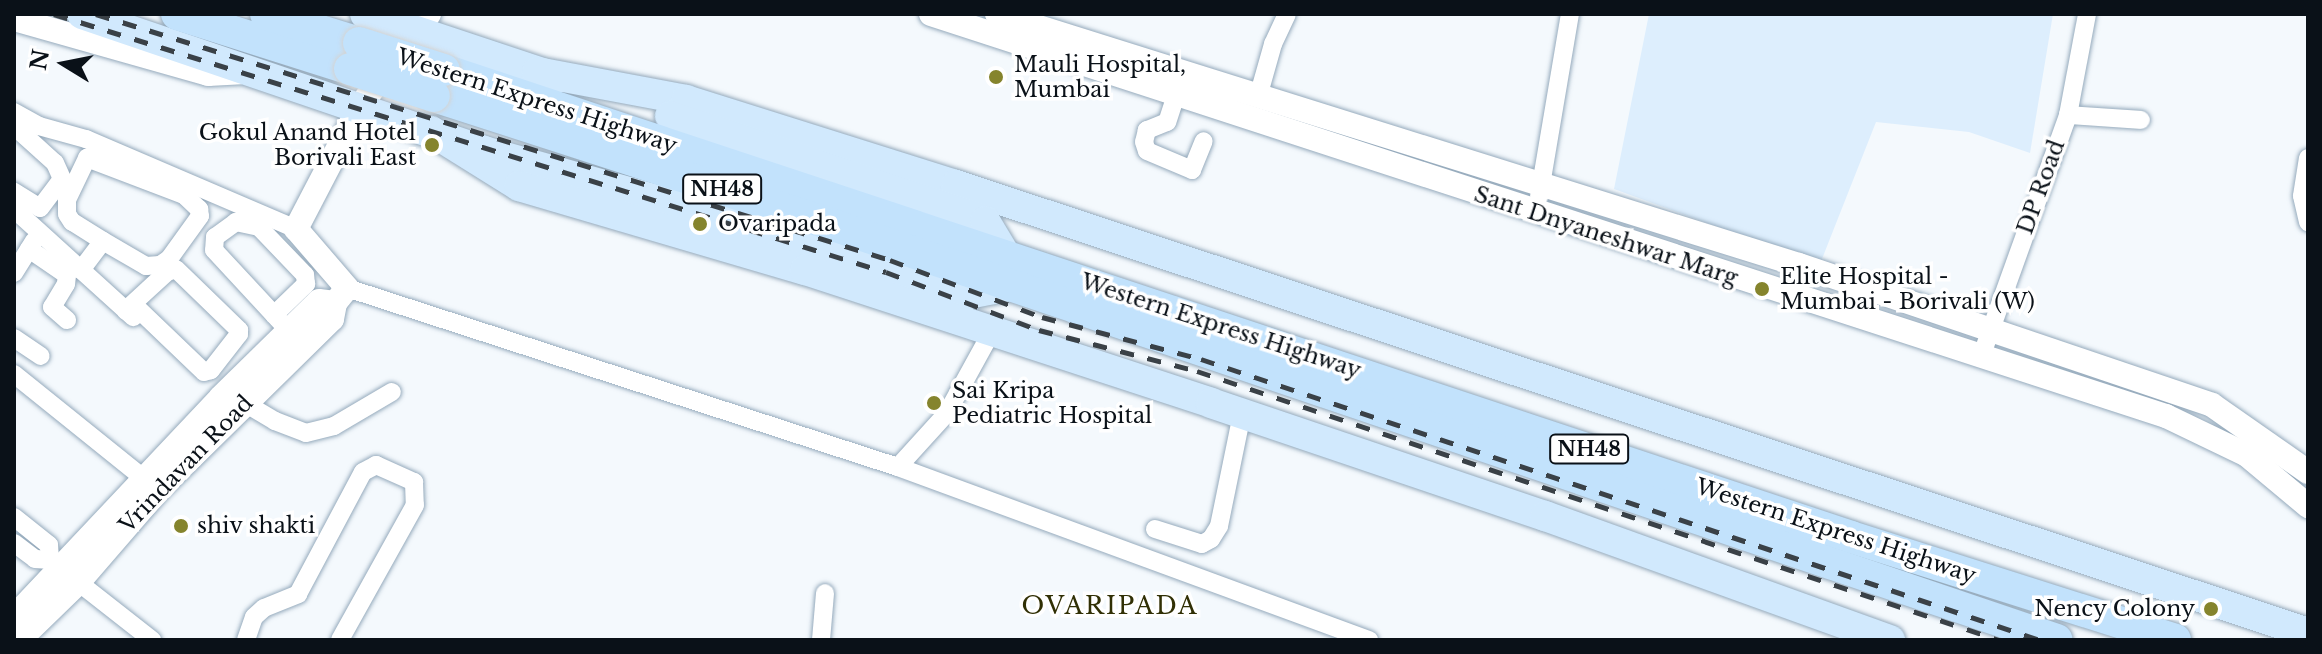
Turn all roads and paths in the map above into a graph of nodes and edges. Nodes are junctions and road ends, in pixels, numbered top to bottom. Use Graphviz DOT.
graph roads {
  1 [pos="82,14"];
  2 [pos="177,14"];
  3 [pos="266,14"];
  4 [pos="931,14"];
  5 [pos="997,14"];
  6 [pos="1287,14"];
  7 [pos="1570,14"];
  8 [pos="2087,14"];
  9 [pos="14,19"];
  10 [pos="422,23"];
  11 [pos="358,42"];
  12 [pos="255,72"];
  13 [pos="537,72"];
  14 [pos="1176,95"];
  15 [pos="1258,97"];
  16 [pos="360,106"];
  17 [pos="14,112"];
  18 [pos="2068,115"];
  19 [pos="2141,120"];
  20 [pos="14,126"];
  21 [pos="431,131"];
  22 [pos="1204,141"];
  23 [pos="2308,158"];
  24 [pos="1541,187"];
  25 [pos="14,192"];
  26 [pos="14,209"];
  27 [pos="1536,213"];
  28 [pos="2308,222"];
  29 [pos="296,229"];
  30 [pos="40,232"];
  31 [pos="103,241"];
  32 [pos="29,249"];
  33 [pos="81,270"];
  34 [pos="1007,270"];
  35 [pos="14,273"];
  36 [pos="341,295"];
  37 [pos="129,308"];
  38 [pos="67,320"];
  39 [pos="281,323"];
  40 [pos="1990,328"];
  41 [pos="991,333"];
  42 [pos="14,338"];
  43 [pos="41,356"];
  44 [pos="277,357"];
  45 [pos="1981,357"];
  46 [pos="14,374"];
  47 [pos="392,392"];
  48 [pos="232,400"];
  49 [pos="1242,414"];
  50 [pos="898,467"];
  51 [pos="2308,472"];
  52 [pos="150,484"];
  53 [pos="2308,506"];
  54 [pos="14,517"];
  55 [pos="1155,529"];
  56 [pos="14,543"];
  57 [pos="63,571"];
  58 [pos="825,593"];
  59 [pos="14,617"];
  60 [pos="2308,633"];
  61 [pos="19,640"];
  62 [pos="152,640"];
  63 [pos="246,640"];
  64 [pos="340,640"];
  65 [pos="821,640"];
  66 [pos="1369,640"];
  67 [pos="1890,640"];
  68 [pos="2057,640"];
  69 [pos="2175,640"];
  1 -- 12 [label="main road"];
  2 -- 11 [label="highway, Western Express Highway / NH48"];
  3 -- 11 [label="highway, Western Express Highway / NH48"];
  4 -- 14 [label="street, Sant Dnyaneshwar Marg"];
  5 -- 15 [label="street, Sant Dnyaneshwar Marg"];
  6 -- 15 [label="street"];
  7 -- 24 [label="street"];
  8 -- 18 [label="street, DP Road"];
  9 -- 12 [label="street"];
  10 -- 11 [label="main road"];
  10 -- 13 [label="main road"];
  10 -- 16 [label="street"];
  11 -- 34 [label="highway, Western Express Highway / NH48, bridge"];
  12 -- 16 [label="main road"];
  13 -- 34 [label="main road"];
  13 -- 60 [label="main road"];
  14 -- 22 [label="street"];
  14 -- 27 [label="street, Sant Dnyaneshwar Marg"];
  15 -- 24 [label="street, Sant Dnyaneshwar Marg"];
  16 -- 21 [label="main road"];
  16 -- 29 [label="street"];
  17 -- 29 [label="street"];
  18 -- 19 [label="street"];
  18 -- 40 [label="street, DP Road"];
  20 -- 25 [label="street"];
  21 -- 34 [label="main road"];
  21 -- 41 [label="main road"];
  23 -- 28 [label="street"];
  24 -- 27 [label="street"];
  24 -- 40 [label="street, Sant Dnyaneshwar Marg"];
  26 -- 30 [label="street"];
  27 -- 45 [label="street, Sant Dnyaneshwar Marg"];
  29 -- 36 [label="street"];
  30 -- 32 [label="street"];
  30 -- 33 [label="street"];
  31 -- 31 [label="street"];
  31 -- 33 [label="street"];
  32 -- 35 [label="street"];
  32 -- 38 [label="street"];
  33 -- 37 [label="street"];
  34 -- 68 [label="highway, Western Express Highway / NH48"];
  34 -- 69 [label="highway, Western Express Highway / NH48"];
  36 -- 39 [label="street"];
  36 -- 44 [label="street, Vrindavan Road"];
  36 -- 50 [label="street"];
  37 -- 37 [label="street"];
  37 -- 48 [label="street"];
  39 -- 39 [label="street"];
  39 -- 44 [label="street"];
  40 -- 45 [label="street, DP Road"];
  40 -- 51 [label="street, Sant Dnyaneshwar Marg"];
  41 -- 49 [label="main road"];
  41 -- 50 [label="street"];
  42 -- 43 [label="street"];
  44 -- 48 [label="street, Vrindavan Road"];
  45 -- 53 [label="street, Sant Dnyaneshwar Marg"];
  46 -- 52 [label="street"];
  47 -- 48 [label="street"];
  48 -- 52 [label="street, Vrindavan Road"];
  49 -- 55 [label="street"];
  49 -- 67 [label="main road"];
  50 -- 66 [label="street"];
  52 -- 57 [label="street, Vrindavan Road"];
  54 -- 57 [label="street"];
  56 -- 57 [label="street"];
  57 -- 59 [label="street"];
  57 -- 61 [label="street, Vrindavan Road"];
  57 -- 62 [label="street"];
  58 -- 65 [label="street"];
  63 -- 64 [label="street"];
}
